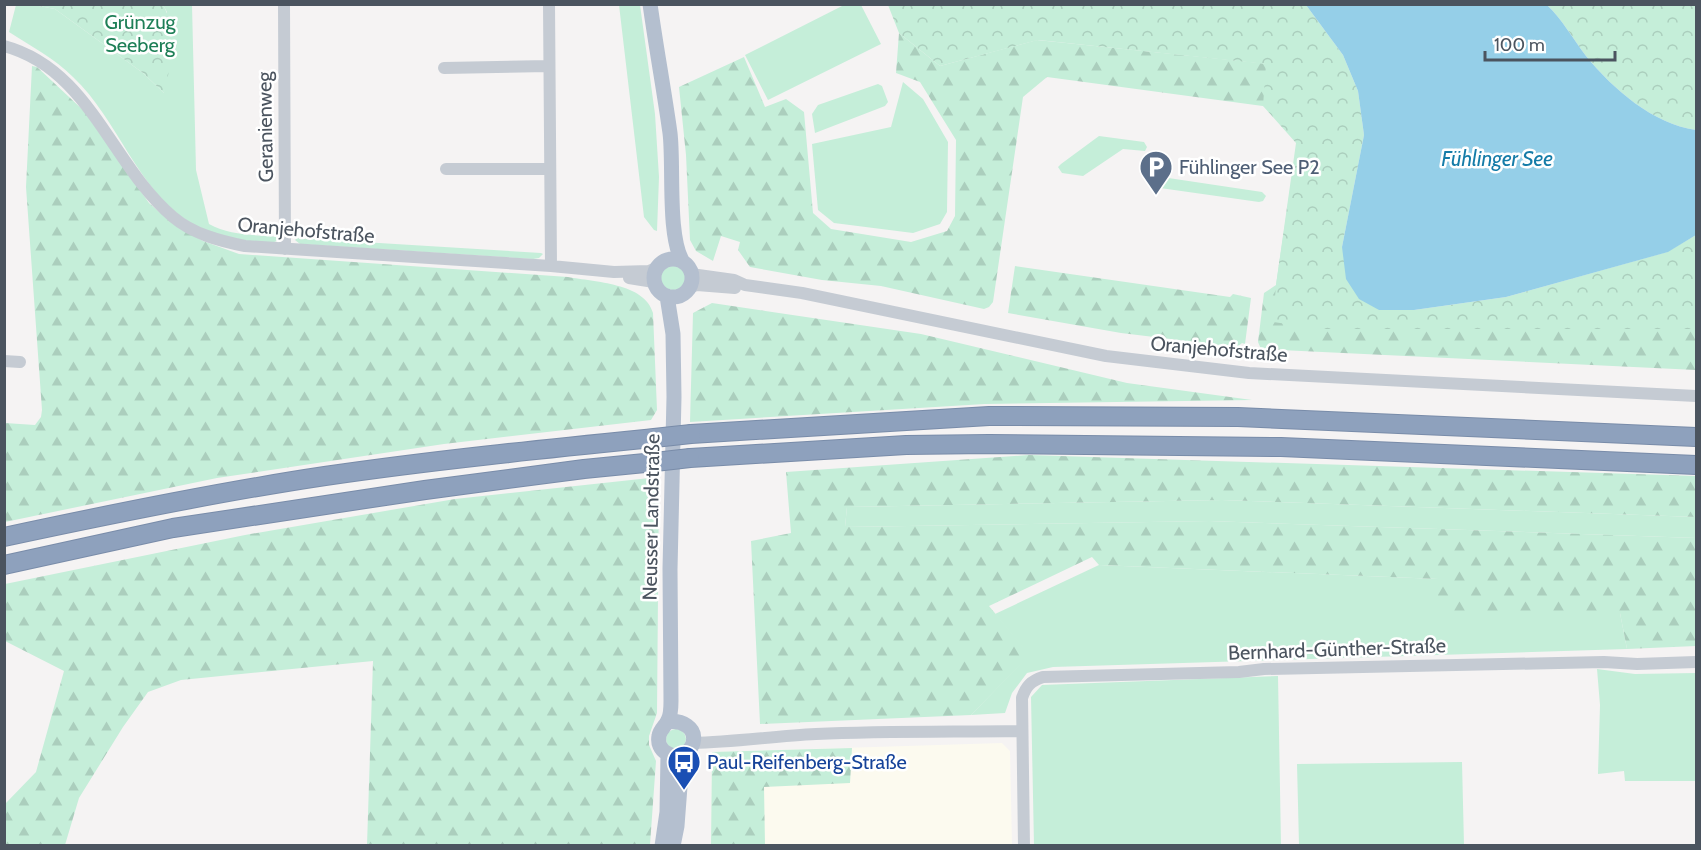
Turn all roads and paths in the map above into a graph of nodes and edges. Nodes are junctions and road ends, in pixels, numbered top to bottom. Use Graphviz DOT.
graph roads {
  1 [pos="284,4"];
  2 [pos="549,4"];
  3 [pos="650,4"];
  4 [pos="4,46"];
  5 [pos="548,66"];
  6 [pos="444,68"];
  7 [pos="446,169"];
  8 [pos="550,169"];
  9 [pos="673,215"];
  10 [pos="285,249"];
  11 [pos="551,266"];
  12 [pos="658,270"];
  13 [pos="682,283"];
  14 [pos="4,361"];
  15 [pos="20,362"];
  16 [pos="1696,396"];
  17 [pos="1696,438"];
  18 [pos="1696,465"];
  19 [pos="4,537"];
  20 [pos="4,565"];
  21 [pos="1696,662"];
  22 [pos="674,722"];
  23 [pos="1022,731"];
  24 [pos="690,744"];
  25 [pos="668,755"];
  26 [pos="662,846"];
  27 [pos="673,846"];
  28 [pos="1024,846"];
  1 -- 10 [label="street, Geranienweg"];
  2 -- 5 [label="street"];
  3 -- 9 [label="main road, Neusser Landstraße"];
  4 -- 10 [label="street, Oranjehofstraße"];
  5 -- 6 [label="street"];
  5 -- 8 [label="street"];
  7 -- 8 [label="street"];
  8 -- 11 [label="street"];
  9 -- 12 [label="main road, Neusser Landstraße"];
  9 -- 13 [label="main road, Neusser Landstraße"];
  10 -- 11 [label="street, Oranjehofstraße"];
  11 -- 12 [label="street, Oranjehofstraße"];
  12 -- 13 [label="main road"];
  12 -- 13 [label="main road"];
  13 -- 16 [label="street, Oranjehofstraße"];
  13 -- 22 [label="main road, Neusser Landstraße"];
  14 -- 15 [label="street"];
  17 -- 19 [label="highway, bridge"];
  18 -- 20 [label="highway, bridge"];
  21 -- 23 [label="street, Bernhard-Günther-Straße"];
  22 -- 24 [label="main road"];
  22 -- 25 [label="main road, Neusser Landstraße"];
  23 -- 24 [label="street"];
  23 -- 28 [label="street"];
  24 -- 25 [label="main road"];
  24 -- 27 [label="main road"];
  25 -- 26 [label="main road, Neusser Landstraße"];
}
